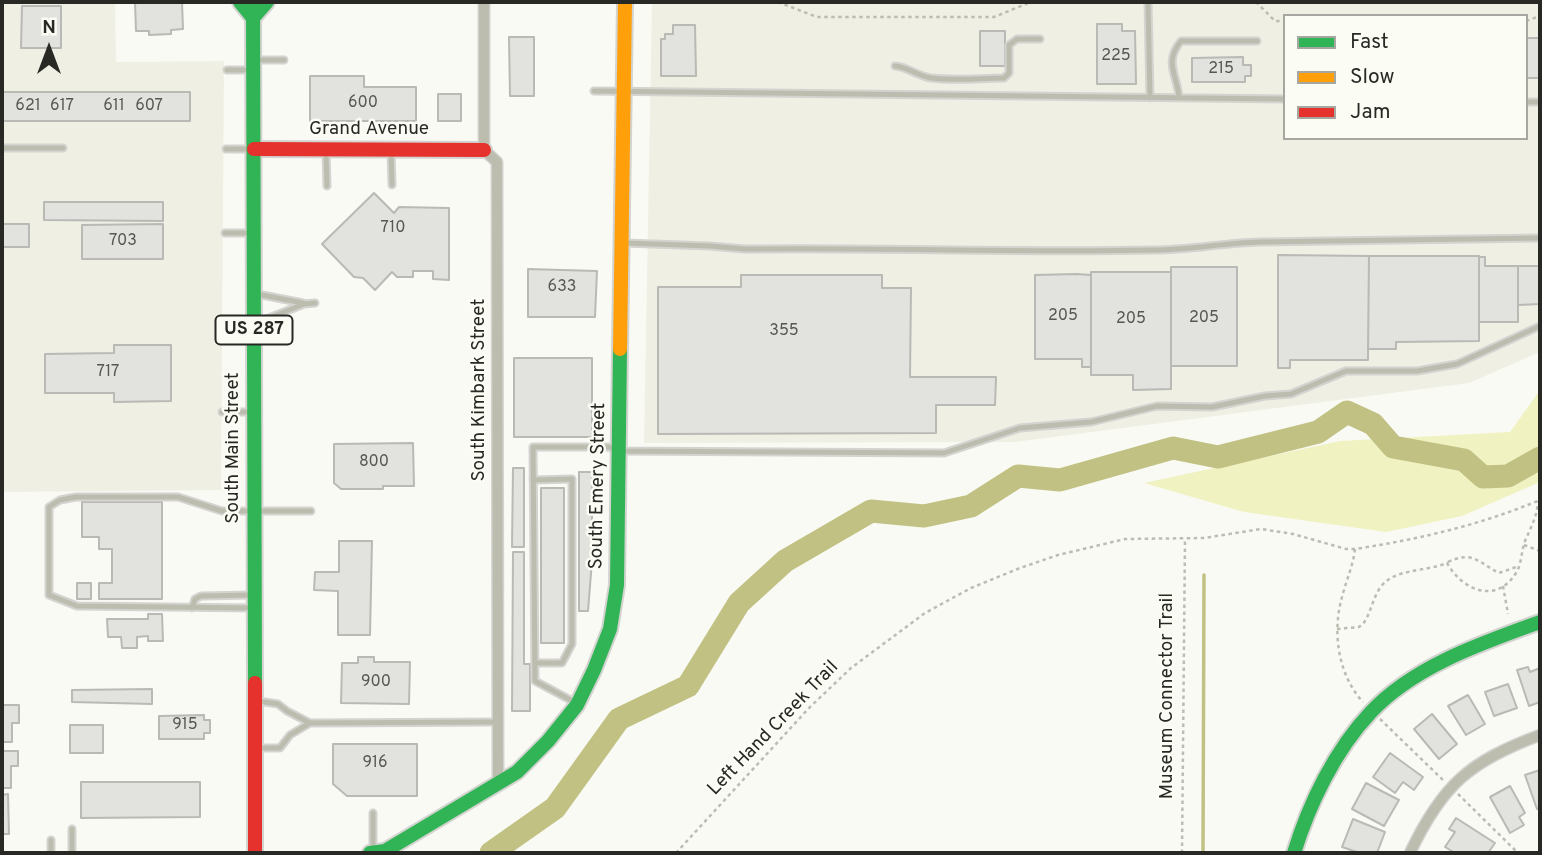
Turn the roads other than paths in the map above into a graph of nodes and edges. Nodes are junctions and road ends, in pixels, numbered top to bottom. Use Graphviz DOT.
graph roads {
  1 [pos="240,2"];
  2 [pos="254,2"];
  3 [pos="267,2"];
  4 [pos="484,2"];
  5 [pos="625,2"];
  6 [pos="1148,2"];
  7 [pos="253,18"];
  8 [pos="1040,39"];
  9 [pos="1257,40"];
  10 [pos="284,60"];
  11 [pos="254,65"];
  12 [pos="895,66"];
  13 [pos="227,70"];
  14 [pos="594,91"];
  15 [pos="623,92"];
  16 [pos="1150,98"];
  17 [pos="1179,98"];
  18 [pos="1283,99"];
  19 [pos="2,148"];
  20 [pos="63,148"];
  21 [pos="226,149"];
  22 [pos="254,149"];
  23 [pos="326,149"];
  24 [pos="391,149"];
  25 [pos="484,150"];
  26 [pos="392,185"];
  27 [pos="327,186"];
  28 [pos="225,233"];
  29 [pos="254,233"];
  30 [pos="1540,238"];
  31 [pos="622,243"];
  32 [pos="254,293"];
  33 [pos="315,303"];
  34 [pos="304,304"];
  35 [pos="226,323"];
  36 [pos="254,324"];
  37 [pos="1540,326"];
  38 [pos="222,412"];
  39 [pos="254,412"];
  40 [pos="619,451"];
  41 [pos="533,480"];
  42 [pos="254,511"];
  43 [pos="311,511"];
  44 [pos="254,601"];
  45 [pos="192,608"];
  46 [pos="1540,622"];
  47 [pos="535,663"];
  48 [pos="254,700"];
  49 [pos="578,704"];
  50 [pos="498,722"];
  51 [pos="310,723"];
  52 [pos="1540,735"];
  53 [pos="254,748"];
  54 [pos="498,783"];
  55 [pos="373,813"];
  56 [pos="72,829"];
  57 [pos="51,840"];
  58 [pos="51,853"];
  59 [pos="72,853"];
  60 [pos="255,853"];
  61 [pos="371,853"];
  62 [pos="1294,853"];
  63 [pos="1410,853"];
  1 -- 7 [label="main road"];
  2 -- 7 [label="main road, South Main Street / US 287"];
  3 -- 7 [label="main road"];
  4 -- 25 [label="street, South Kimbark Street"];
  5 -- 15 [label="main road, South Emery Street"];
  6 -- 16 [label="lane"];
  7 -- 11 [label="main road, South Main Street / US 287"];
  8 -- 12 [label="lane"];
  9 -- 17 [label="lane"];
  10 -- 11 [label="lane"];
  11 -- 13 [label="lane"];
  11 -- 22 [label="main road, South Main Street / US 287"];
  14 -- 15 [label="lane"];
  15 -- 16 [label="lane"];
  15 -- 31 [label="main road, South Emery Street"];
  16 -- 17 [label="lane"];
  17 -- 18 [label="lane"];
  19 -- 20 [label="lane"];
  21 -- 22 [label="lane"];
  22 -- 23 [label="main road, Grand Avenue"];
  22 -- 29 [label="main road, South Main Street / US 287"];
  23 -- 24 [label="main road, Grand Avenue"];
  23 -- 27 [label="lane"];
  24 -- 25 [label="main road, Grand Avenue"];
  24 -- 26 [label="lane"];
  25 -- 50 [label="street, South Kimbark Street"];
  28 -- 29 [label="lane"];
  29 -- 32 [label="main road, South Main Street / US 287"];
  30 -- 31 [label="lane"];
  31 -- 40 [label="main road, South Emery Street"];
  32 -- 34 [label="lane"];
  32 -- 36 [label="main road, South Main Street / US 287"];
  33 -- 34 [label="lane"];
  34 -- 36 [label="lane"];
  35 -- 36 [label="lane"];
  36 -- 39 [label="main road, South Main Street / US 287"];
  37 -- 40 [label="lane"];
  38 -- 39 [label="lane"];
  39 -- 42 [label="main road, South Main Street / US 287"];
  40 -- 41 [label="lane"];
  40 -- 49 [label="main road, South Emery Street"];
  41 -- 47 [label="lane"];
  41 -- 47 [label="lane"];
  42 -- 43 [label="lane"];
  42 -- 44 [label="main road, South Main Street / US 287"];
  42 -- 45 [label="lane"];
  44 -- 45 [label="lane"];
  44 -- 45 [label="lane"];
  44 -- 48 [label="main road, South Main Street / US 287"];
  46 -- 62 [label="main road"];
  47 -- 49 [label="lane"];
  48 -- 51 [label="lane"];
  48 -- 53 [label="main road, South Main Street / US 287"];
  49 -- 54 [label="main road, South Emery Street"];
  50 -- 51 [label="lane"];
  50 -- 54 [label="street, South Kimbark Street"];
  51 -- 53 [label="lane"];
  52 -- 63 [label="street"];
  53 -- 60 [label="main road, South Main Street / US 287"];
  54 -- 61 [label="main road, South Emery Street"];
  55 -- 61 [label="lane"];
  56 -- 59 [label="lane"];
  57 -- 58 [label="lane"];
}
